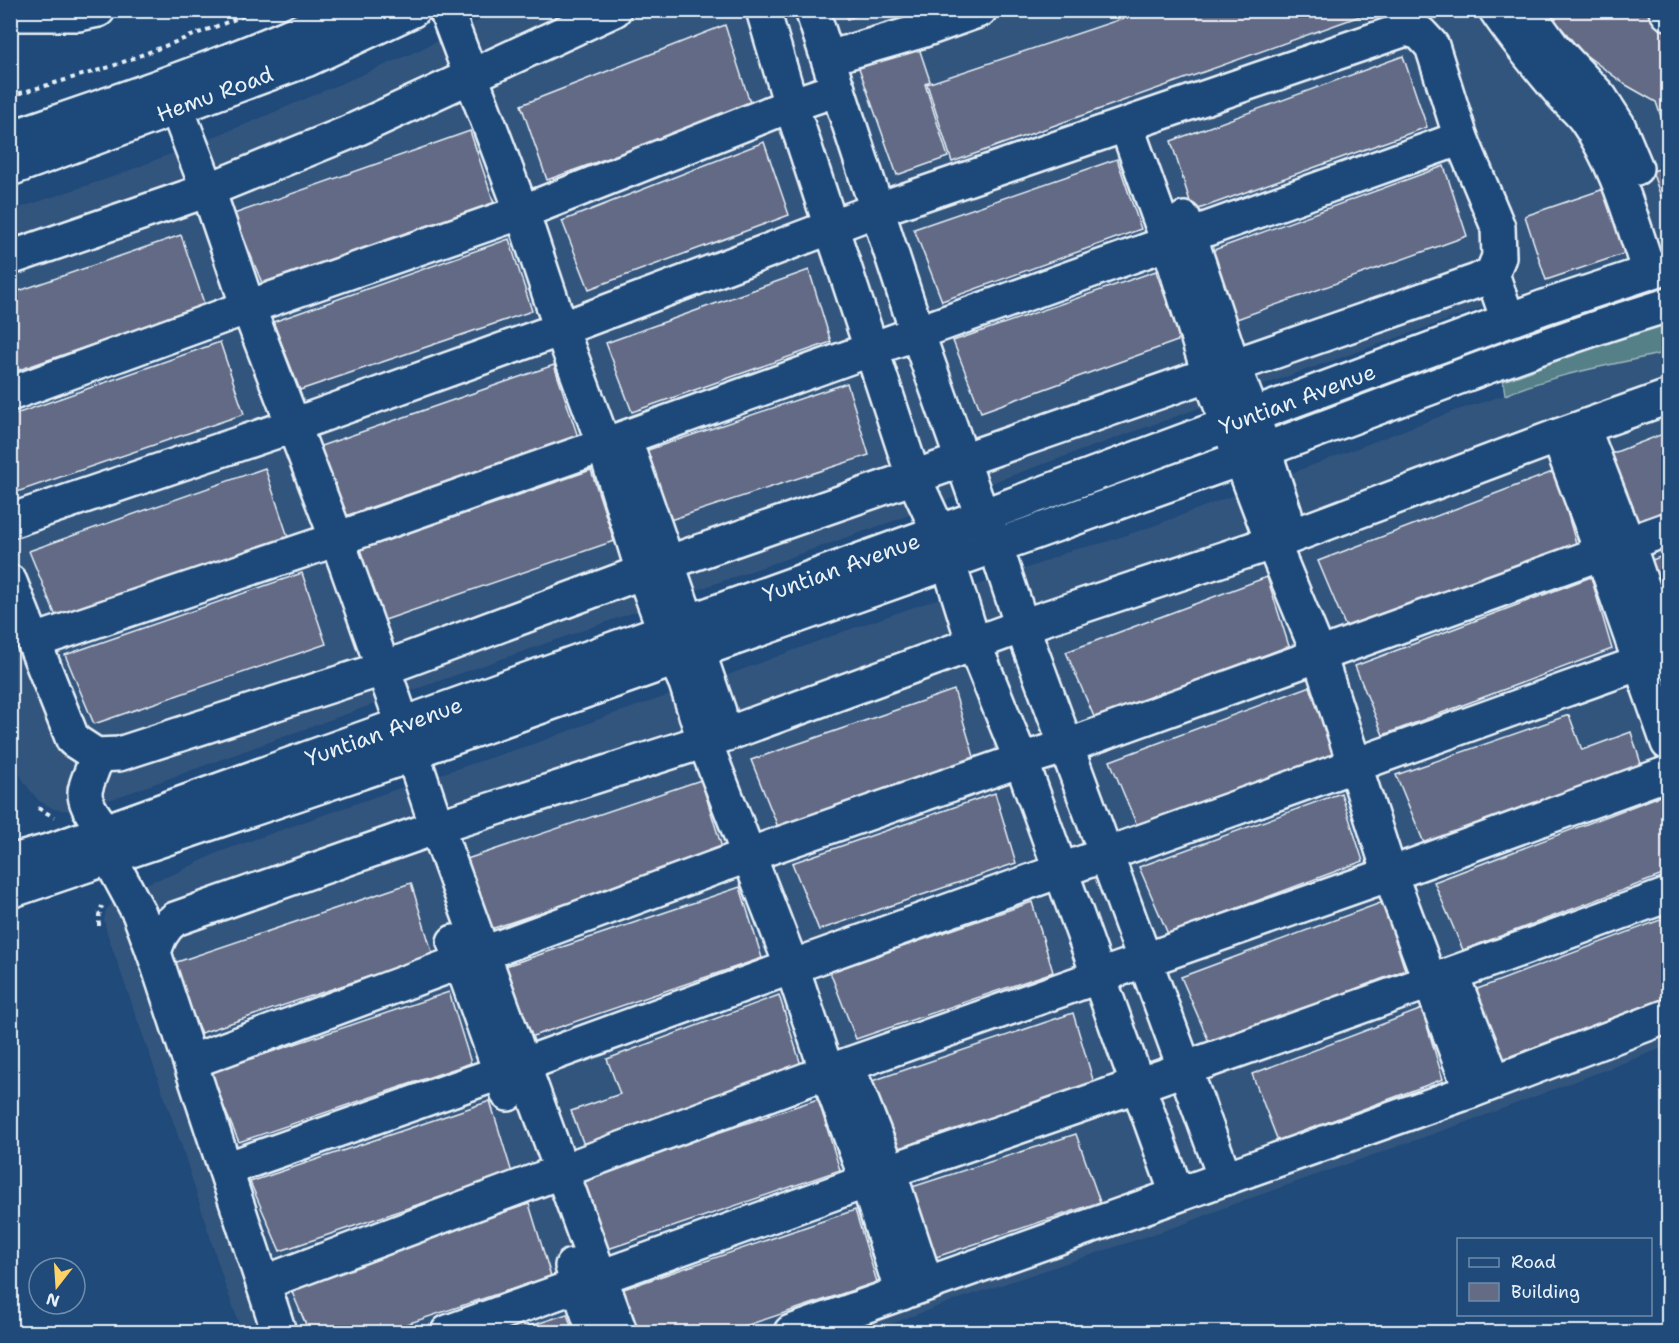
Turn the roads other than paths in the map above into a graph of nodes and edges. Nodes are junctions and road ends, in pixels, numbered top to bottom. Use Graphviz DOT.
graph roads {
  1 [pos="98,10"];
  2 [pos="346,10"];
  3 [pos="413,10"];
  4 [pos="446,10"];
  5 [pos="468,10"];
  6 [pos="614,10"];
  7 [pos="763,10"];
  8 [pos="911,10"];
  9 [pos="980,10"];
  10 [pos="1496,10"];
  11 [pos="1526,10"];
  12 [pos="10,15"];
  13 [pos="820,36"];
  14 [pos="480,70"];
  15 [pos="838,89"];
  16 [pos="791,105"];
  17 [pos="166,113"];
  18 [pos="1137,121"];
  19 [pos="10,138"];
  20 [pos="1461,138"];
  21 [pos="10,170"];
  22 [pos="199,193"];
  23 [pos="532,208"];
  24 [pos="876,210"];
  25 [pos="832,227"];
  26 [pos="1179,238"];
  27 [pos="10,258"];
  28 [pos="1660,268"];
  29 [pos="1492,274"];
  30 [pos="1668,305"];
  31 [pos="239,311"];
  32 [pos="1508,320"];
  33 [pos="571,326"];
  34 [pos="917,332"];
  35 [pos="872,348"];
  36 [pos="1221,370"];
  37 [pos="10,394"];
  38 [pos="1668,397"];
  39 [pos="1241,420"];
  40 [pos="285,428"];
  41 [pos="1570,432"];
  42 [pos="614,441"];
  43 [pos="1253,454"];
  44 [pos="963,461"];
  45 [pos="914,476"];
  46 [pos="984,515"];
  47 [pos="10,521"];
  48 [pos="1668,529"];
  49 [pos="939,532"];
  50 [pos="1282,539"];
  51 [pos="328,542"];
  52 [pos="996,547"];
  53 [pos="1615,548"];
  54 [pos="949,564"];
  55 [pos="655,567"];
  56 [pos="10,582"];
  57 [pos="676,625"];
  58 [pos="1022,626"];
  59 [pos="35,641"];
  60 [pos="974,644"];
  61 [pos="1327,653"];
  62 [pos="687,655"];
  63 [pos="1661,658"];
  64 [pos="374,672"];
  65 [pos="715,737"];
  66 [pos="398,742"];
  67 [pos="1668,742"];
  68 [pos="1067,746"];
  69 [pos="96,755"];
  70 [pos="1021,760"];
  71 [pos="1364,763"];
  72 [pos="1668,772"];
  73 [pos="426,831"];
  74 [pos="106,843"];
  75 [pos="758,852"];
  76 [pos="1108,855"];
  77 [pos="10,862"];
  78 [pos="1400,870"];
  79 [pos="1061,872"];
  80 [pos="10,891"];
  81 [pos="1668,895"];
  82 [pos="154,953"];
  83 [pos="472,958"];
  84 [pos="1145,960"];
  85 [pos="801,964"];
  86 [pos="1099,977"];
  87 [pos="1441,978"];
  88 [pos="1668,1016"];
  89 [pos="190,1062"];
  90 [pos="837,1068"];
  91 [pos="511,1069"];
  92 [pos="1187,1069"];
  93 [pos="1139,1086"];
  94 [pos="1482,1086"];
  95 [pos="226,1169"];
  96 [pos="551,1175"];
  97 [pos="878,1176"];
  98 [pos="1226,1178"];
  99 [pos="1177,1194"];
  100 [pos="590,1282"];
  101 [pos="263,1283"];
  102 [pos="914,1288"];
  103 [pos="279,1332"];
  104 [pos="448,1332"];
  105 [pos="594,1332"];
  106 [pos="620,1332"];
  107 [pos="791,1332"];
  1 -- 12 [label="main road"];
  2 -- 19 [label="main road, Hemu Road"];
  3 -- 17 [label="main road, Hemu Road"];
  4 -- 14 [label="main road"];
  5 -- 14 [label="main road"];
  6 -- 14 [label="main road"];
  7 -- 16 [label="main road"];
  8 -- 13 [label="main road"];
  9 -- 13 [label="main road"];
  10 -- 28 [label="main road"];
  11 -- 28 [label="main road"];
  13 -- 15 [label="main road"];
  14 -- 22 [label="main road"];
  14 -- 23 [label="main road"];
  15 -- 16 [label="main road"];
  15 -- 24 [label="main road"];
  16 -- 23 [label="main road"];
  16 -- 25 [label="main road"];
  17 -- 21 [label="main road, Hemu Road"];
  17 -- 22 [label="main road"];
  18 -- 20 [label="main road"];
  18 -- 24 [label="main road"];
  18 -- 26 [label="main road"];
  20 -- 26 [label="main road"];
  20 -- 29 [label="main road"];
  22 -- 27 [label="main road"];
  22 -- 31 [label="main road"];
  23 -- 31 [label="main road"];
  23 -- 33 [label="main road"];
  24 -- 25 [label="main road"];
  24 -- 34 [label="main road"];
  25 -- 33 [label="main road"];
  25 -- 35 [label="main road"];
  26 -- 34 [label="main road"];
  26 -- 36 [label="main road"];
  28 -- 32 [label="main road, Yuntian Avenue"];
  29 -- 32 [label="main road"];
  29 -- 36 [label="main road"];
  30 -- 43 [label="main road, Yuntian Avenue"];
  31 -- 37 [label="main road"];
  31 -- 40 [label="main road"];
  32 -- 39 [label="main road, Yuntian Avenue"];
  33 -- 40 [label="main road"];
  33 -- 42 [label="main road"];
  34 -- 35 [label="main road"];
  34 -- 44 [label="main road"];
  35 -- 42 [label="main road"];
  35 -- 45 [label="main road"];
  36 -- 39 [label="main road"];
  36 -- 44 [label="main road"];
  38 -- 41 [label="main road"];
  39 -- 43 [label="main road"];
  39 -- 46 [label="main road, Yuntian Avenue"];
  40 -- 47 [label="main road"];
  40 -- 51 [label="main road"];
  41 -- 50 [label="main road"];
  41 -- 53 [label="main road"];
  42 -- 51 [label="main road"];
  42 -- 55 [label="main road"];
  43 -- 50 [label="main road"];
  43 -- 52 [label="main road, Yuntian Avenue"];
  44 -- 45 [label="main road"];
  44 -- 46 [label="main road"];
  45 -- 49 [label="main road"];
  45 -- 55 [label="main road"];
  46 -- 49 [label="main road, Yuntian Avenue"];
  46 -- 52 [label="main road"];
  48 -- 53 [label="main road"];
  49 -- 54 [label="main road"];
  49 -- 57 [label="main road, Yuntian Avenue"];
  50 -- 58 [label="main road"];
  50 -- 61 [label="main road"];
  51 -- 59 [label="main road"];
  51 -- 64 [label="main road"];
  52 -- 54 [label="main road, Yuntian Avenue"];
  52 -- 58 [label="main road"];
  53 -- 61 [label="main road"];
  53 -- 63 [label="main road"];
  54 -- 60 [label="main road"];
  54 -- 62 [label="main road, Yuntian Avenue"];
  55 -- 57 [label="main road"];
  55 -- 64 [label="main road"];
  56 -- 59 [label="main road"];
  57 -- 62 [label="main road"];
  57 -- 66 [label="main road, Yuntian Avenue"];
  58 -- 60 [label="main road"];
  58 -- 68 [label="main road"];
  59 -- 69 [label="main road"];
  60 -- 65 [label="main road"];
  60 -- 70 [label="main road"];
  61 -- 68 [label="main road"];
  61 -- 71 [label="main road"];
  62 -- 65 [label="main road"];
  62 -- 66 [label="main road, Yuntian Avenue"];
  63 -- 67 [label="main road"];
  63 -- 71 [label="main road"];
  64 -- 66 [label="main road"];
  64 -- 69 [label="main road"];
  65 -- 73 [label="main road"];
  65 -- 75 [label="main road"];
  66 -- 73 [label="main road"];
  66 -- 74 [label="main road, Yuntian Avenue"];
  68 -- 70 [label="main road"];
  68 -- 76 [label="main road"];
  69 -- 74 [label="main road"];
  70 -- 75 [label="main road"];
  70 -- 79 [label="main road"];
  71 -- 76 [label="main road"];
  71 -- 78 [label="main road"];
  72 -- 78 [label="main road"];
  73 -- 82 [label="main road"];
  73 -- 83 [label="main road"];
  74 -- 77 [label="main road, Yuntian Avenue"];
  74 -- 80 [label="main road, Yuntian Avenue"];
  74 -- 82 [label="main road"];
  75 -- 83 [label="main road"];
  75 -- 85 [label="main road"];
  76 -- 79 [label="main road"];
  76 -- 84 [label="main road"];
  78 -- 84 [label="main road"];
  78 -- 87 [label="main road"];
  79 -- 85 [label="main road"];
  79 -- 86 [label="main road"];
  81 -- 87 [label="main road"];
  82 -- 89 [label="main road"];
  83 -- 89 [label="main road"];
  83 -- 91 [label="main road"];
  84 -- 86 [label="main road"];
  84 -- 92 [label="main road"];
  85 -- 90 [label="main road"];
  85 -- 91 [label="main road"];
  86 -- 90 [label="main road"];
  86 -- 93 [label="main road"];
  87 -- 92 [label="main road"];
  87 -- 94 [label="main road"];
  88 -- 94 [label="main road"];
  89 -- 95 [label="main road"];
  90 -- 96 [label="main road"];
  90 -- 97 [label="main road"];
  91 -- 95 [label="main road"];
  91 -- 96 [label="main road"];
  92 -- 93 [label="main road"];
  92 -- 98 [label="main road"];
  93 -- 97 [label="main road"];
  93 -- 99 [label="main road"];
  94 -- 98 [label="main road"];
  95 -- 101 [label="main road"];
  96 -- 100 [label="main road"];
  96 -- 101 [label="main road"];
  97 -- 100 [label="main road"];
  97 -- 102 [label="main road"];
  98 -- 99 [label="main road"];
  99 -- 102 [label="main road"];
  100 -- 104 [label="main road"];
  100 -- 105 [label="main road"];
  100 -- 106 [label="main road"];
  101 -- 103 [label="main road"];
  102 -- 107 [label="main road"];
}
